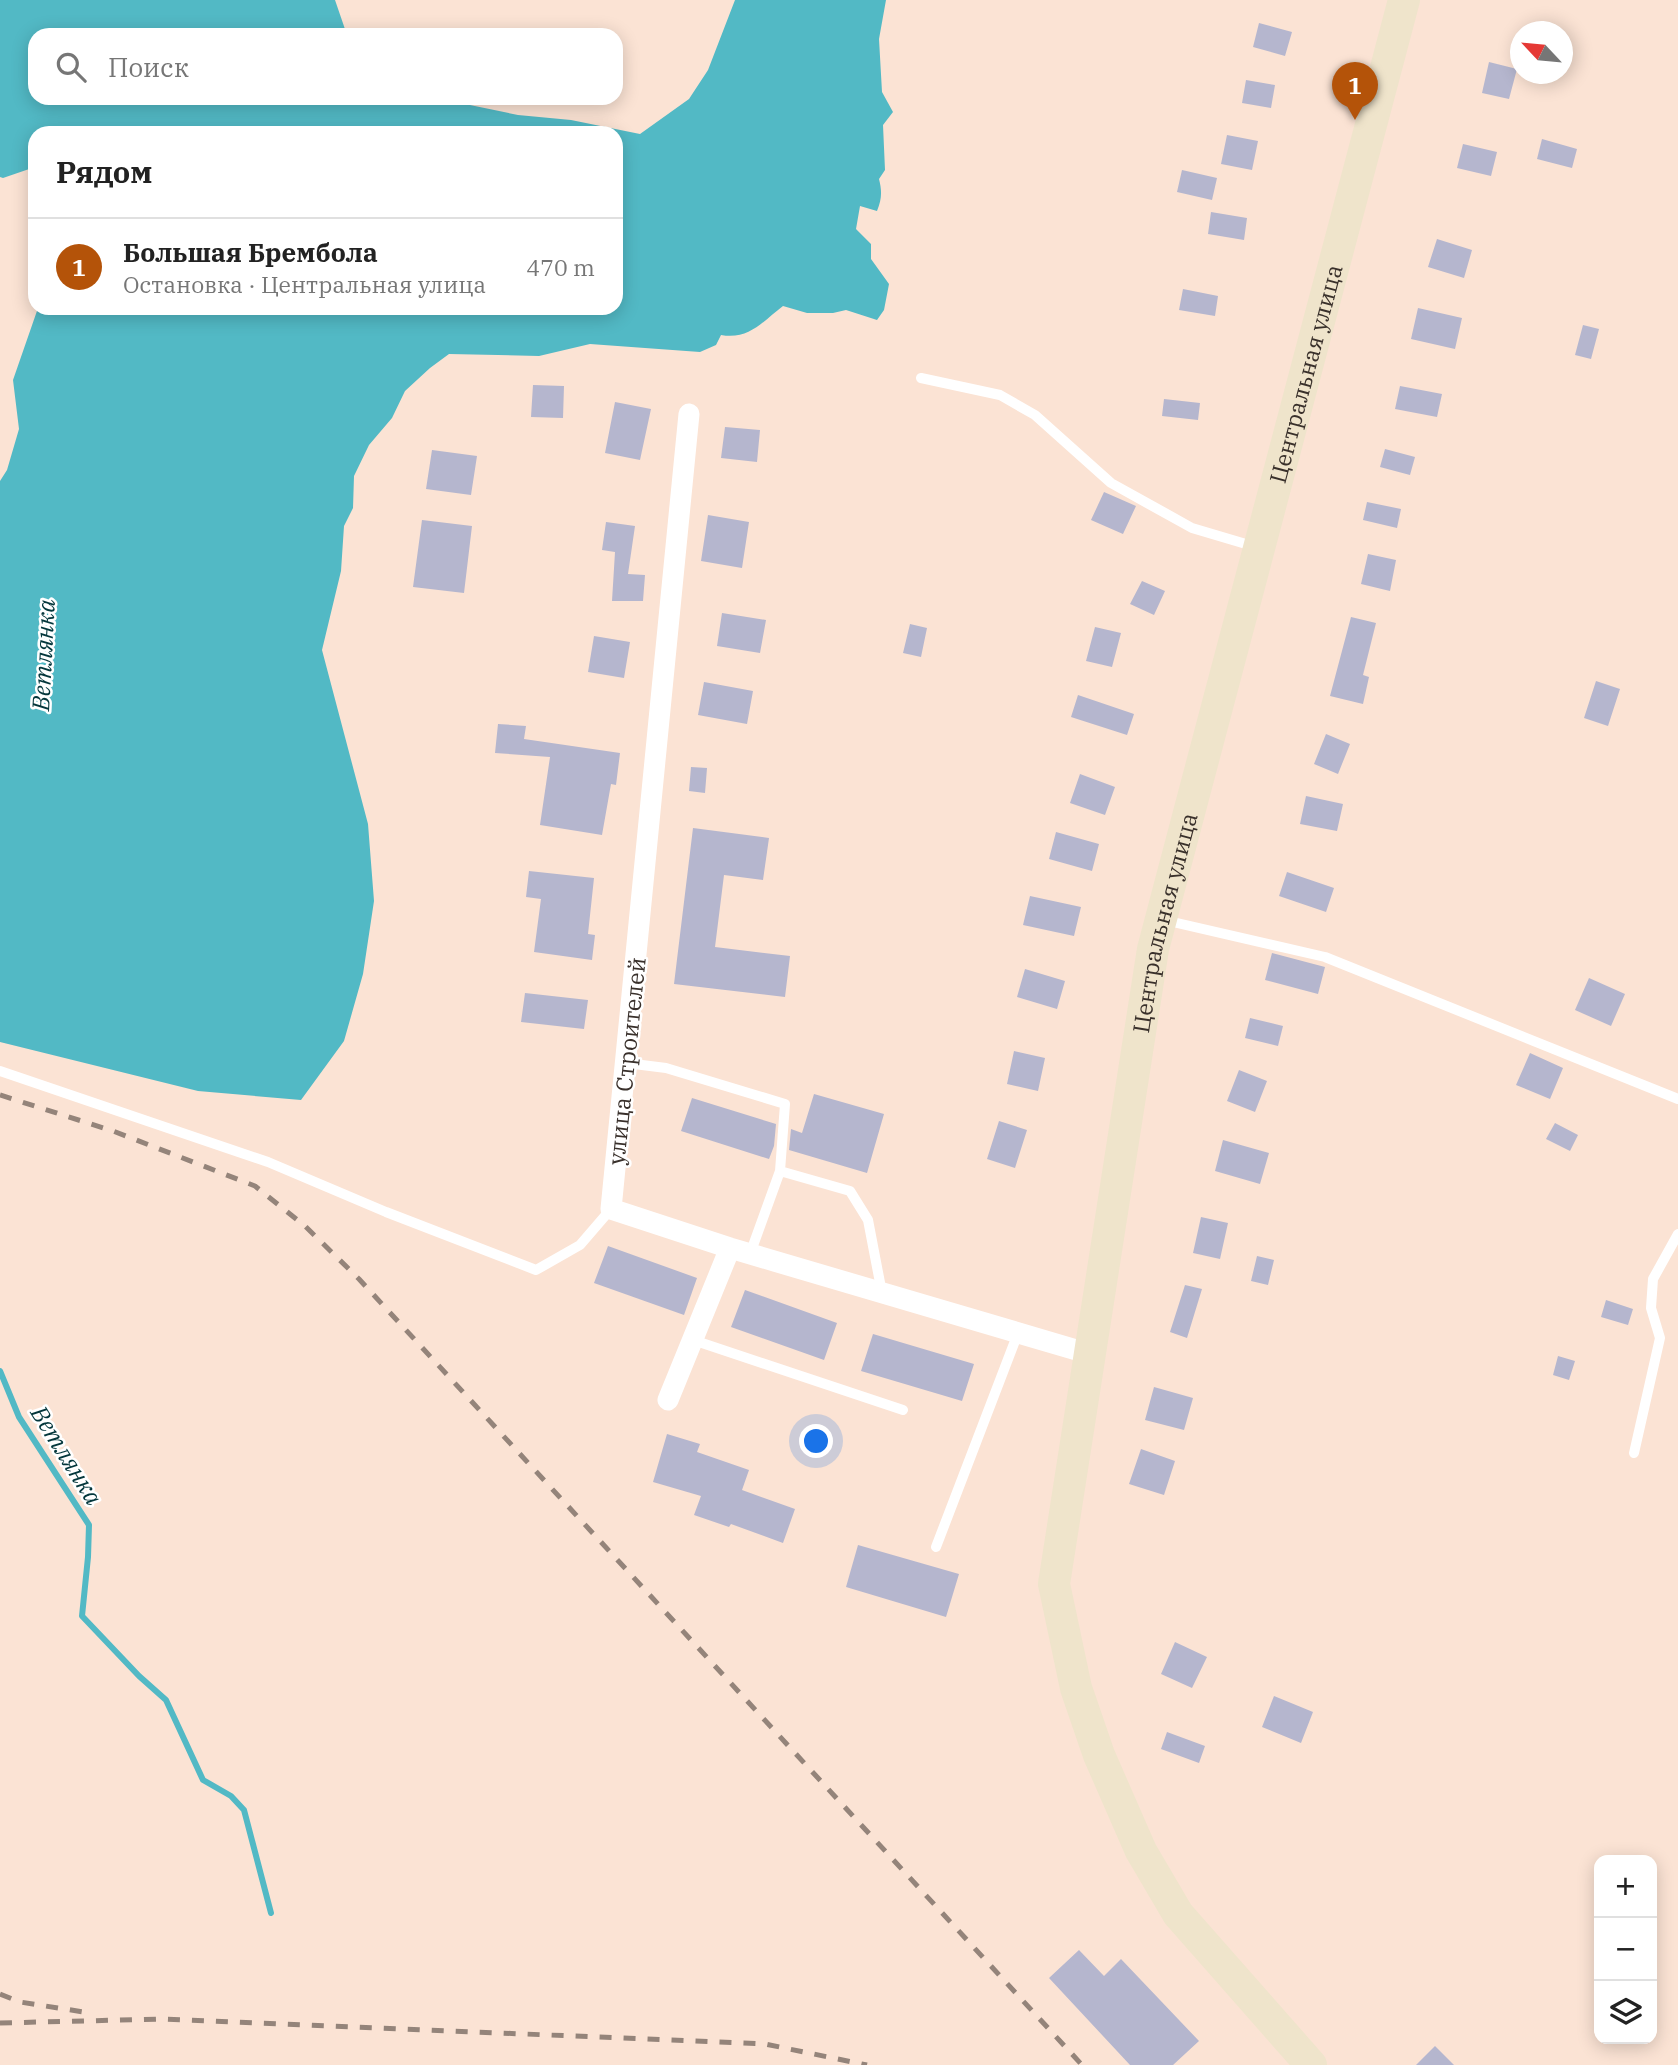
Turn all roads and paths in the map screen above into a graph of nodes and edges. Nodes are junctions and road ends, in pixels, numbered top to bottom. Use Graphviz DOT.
graph roads {
  1 [pos="1404,0"];
  2 [pos="920,379"];
  3 [pos="690,414"];
  4 [pos="1259,548"];
  5 [pos="1161,920"];
  6 [pos="626,1063"];
  7 [pos="0,1071"];
  8 [pos="1678,1099"];
  9 [pos="780,1171"];
  10 [pos="611,1209"];
  11 [pos="1678,1234"];
  12 [pos="740,1251"];
  13 [pos="882,1293"];
  14 [pos="1018,1333"];
  15 [pos="693,1339"];
  16 [pos="1090,1354"];
  17 [pos="668,1401"];
  18 [pos="903,1410"];
  19 [pos="1634,1453"];
  20 [pos="936,1547"];
  21 [pos="1311,2065"];
  1 -- 4 [label="main road, Центральная улица"];
  2 -- 4 [label="lane"];
  3 -- 6 [label="street, улица Строителей"];
  4 -- 5 [label="main road, Центральная улица"];
  5 -- 8 [label="lane"];
  5 -- 16 [label="main road, Центральная улица"];
  6 -- 9 [label="lane"];
  6 -- 10 [label="street, улица Строителей"];
  7 -- 10 [label="lane"];
  9 -- 12 [label="lane"];
  9 -- 13 [label="lane"];
  10 -- 12 [label="street"];
  11 -- 19 [label="lane"];
  12 -- 13 [label="street"];
  12 -- 15 [label="street"];
  13 -- 14 [label="street"];
  14 -- 16 [label="street"];
  14 -- 20 [label="lane"];
  15 -- 17 [label="street"];
  15 -- 18 [label="lane"];
  16 -- 21 [label="main road, Центральная улица"];
}
